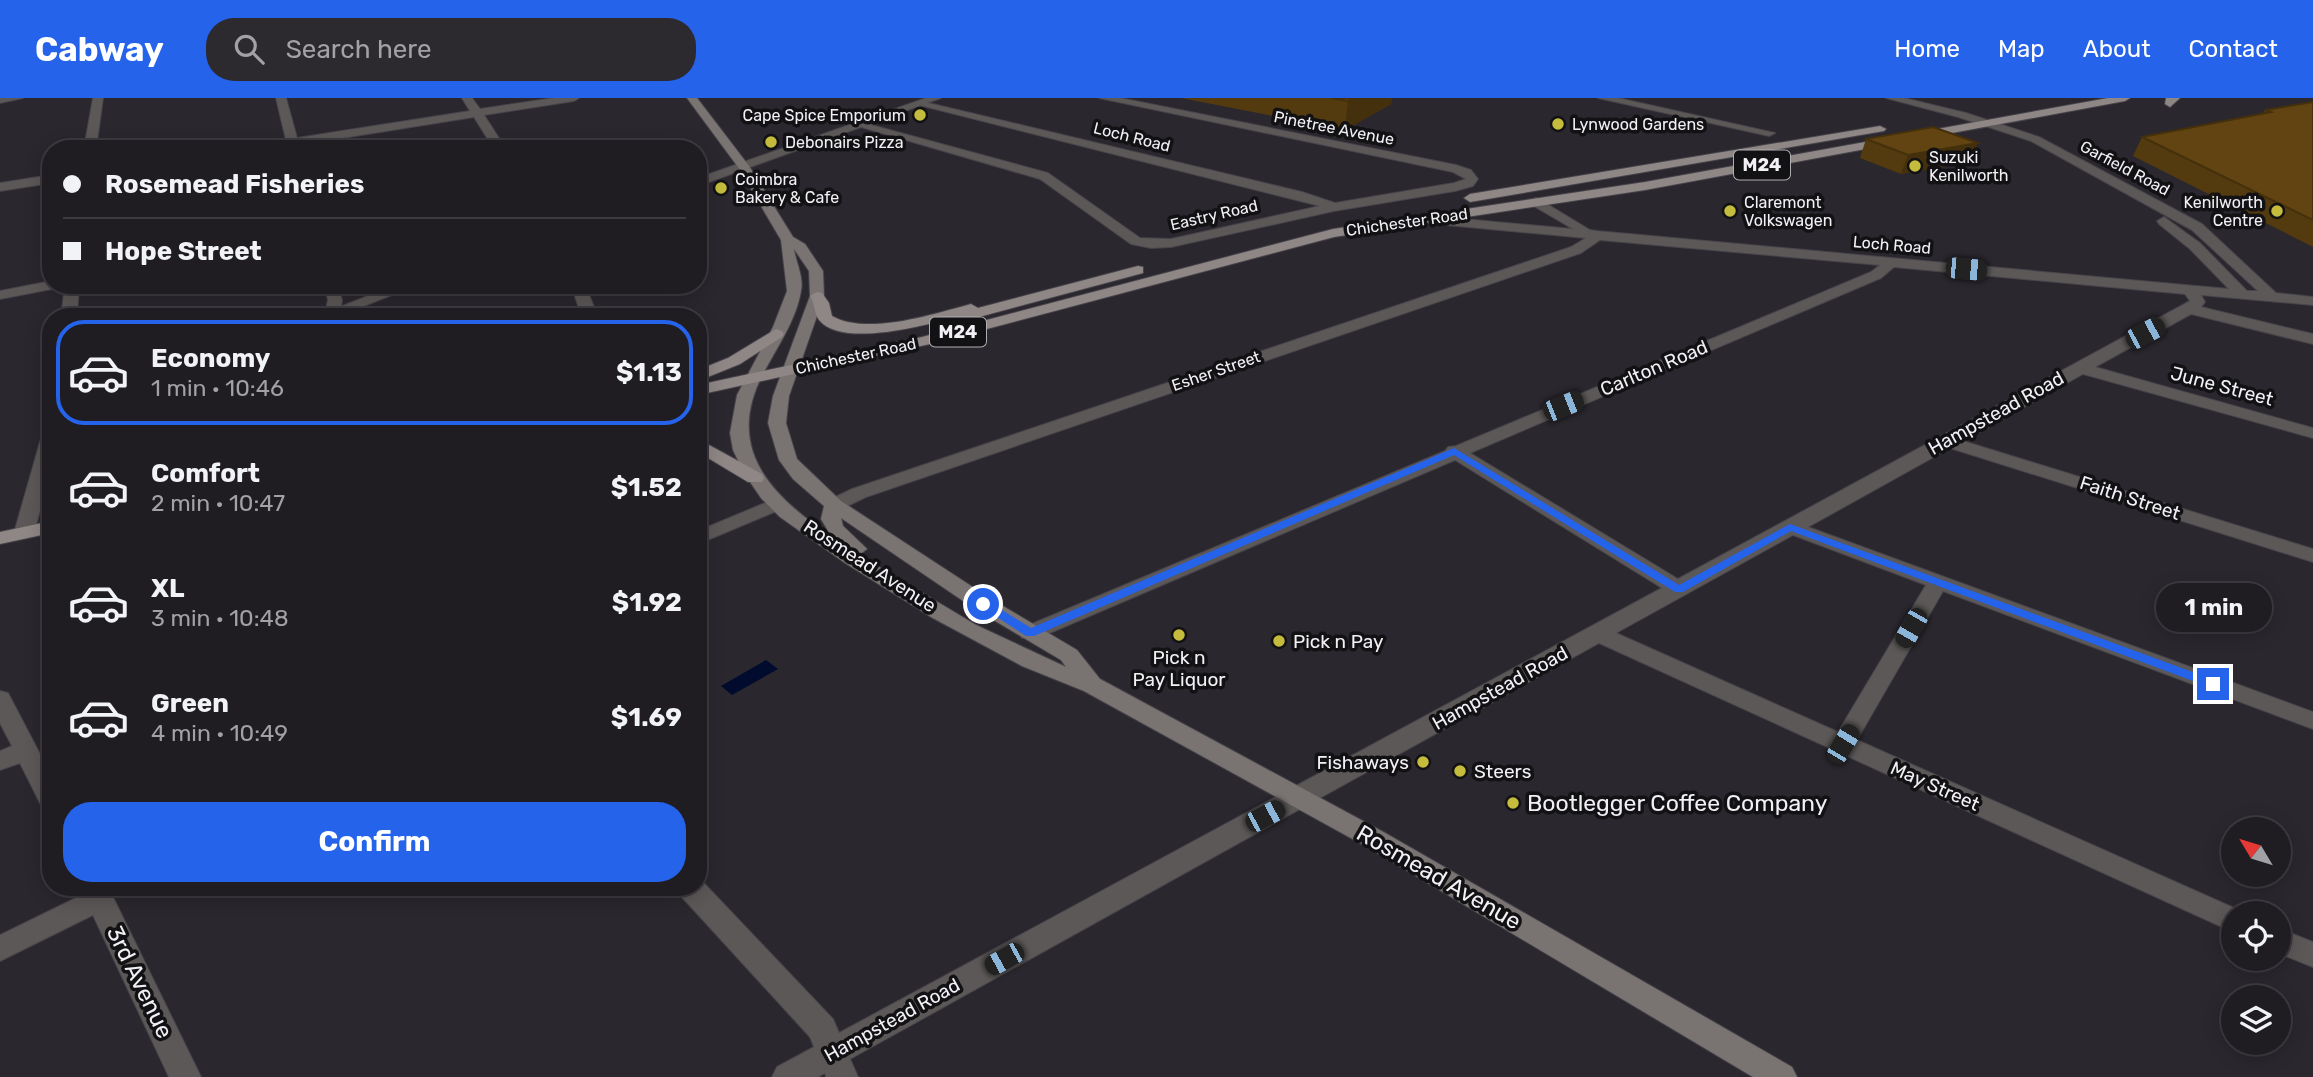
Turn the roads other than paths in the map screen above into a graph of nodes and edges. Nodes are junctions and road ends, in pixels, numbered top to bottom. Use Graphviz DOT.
graph roads {
  1 [pos="18,98"];
  2 [pos="98,98"];
  3 [pos="281,98"];
  4 [pos="467,98"];
  5 [pos="574,98"];
  6 [pos="692,98"];
  7 [pos="936,98"];
  8 [pos="1104,98"];
  9 [pos="1603,98"];
  10 [pos="1891,98"];
  11 [pos="2124,98"];
  12 [pos="0,100"];
  13 [pos="920,104"];
  14 [pos="477,113"];
  15 [pos="1962,115"];
  16 [pos="1938,116"];
  17 [pos="1987,116"];
  18 [pos="860,125"];
  19 [pos="1971,125"];
  20 [pos="1894,126"];
  21 [pos="1769,133"];
  22 [pos="91,140"];
  23 [pos="292,140"];
  24 [pos="322,140"];
  25 [pos="494,140"];
  26 [pos="743,166"];
  27 [pos="1472,178"];
  28 [pos="707,179"];
  29 [pos="42,180"];
  30 [pos="0,187"];
  31 [pos="1537,202"];
  32 [pos="1334,207"];
  33 [pos="1420,219"];
  34 [pos="1592,234"];
  35 [pos="788,240"];
  36 [pos="1888,262"];
  37 [pos="42,287"];
  38 [pos="385,294"];
  39 [pos="0,295"];
  40 [pos="2243,295"];
  41 [pos="817,296"];
  42 [pos="2273,298"];
  43 [pos="2190,300"];
  44 [pos="2313,301"];
  45 [pos="1002,304"];
  46 [pos="347,308"];
  47 [pos="776,334"];
  48 [pos="2313,340"];
  49 [pos="792,363"];
  50 [pos="2079,368"];
  51 [pos="757,371"];
  52 [pos="707,373"];
  53 [pos="707,376"];
  54 [pos="707,387"];
  55 [pos="2313,433"];
  56 [pos="1946,441"];
  57 [pos="707,450"];
  58 [pos="1454,451"];
  59 [pos="42,468"];
  60 [pos="755,478"];
  61 [pos="777,504"];
  62 [pos="834,505"];
  63 [pos="1790,527"];
  64 [pos="42,529"];
  65 [pos="24,533"];
  66 [pos="707,534"];
  67 [pos="0,538"];
  68 [pos="2313,556"];
  69 [pos="883,579"];
  70 [pos="1938,582"];
  71 [pos="1679,589"];
  72 [pos="1030,633"];
  73 [pos="1600,634"];
  74 [pos="1092,685"];
  75 [pos="0,699"];
  76 [pos="2313,721"];
  77 [pos="1843,744"];
  78 [pos="24,751"];
  79 [pos="0,761"];
  80 [pos="42,784"];
  81 [pos="1298,797"];
  82 [pos="92,896"];
  83 [pos="98,896"];
  84 [pos="698,896"];
  85 [pos="2221,915"];
  86 [pos="2291,946"];
  87 [pos="0,949"];
  88 [pos="2313,956"];
  89 [pos="838,1065"];
  90 [pos="185,1077"];
  91 [pos="788,1077"];
  92 [pos="1781,1077"];
  1 -- 12 [label="street"];
  2 -- 22 [label="street"];
  3 -- 23 [label="street"];
  4 -- 14 [label="street"];
  5 -- 14 [label="street"];
  6 -- 26 [label="main road"];
  7 -- 13 [label="street"];
  8 -- 27 [label="street, Pinetree Avenue"];
  9 -- 21 [label="street"];
  10 -- 16 [label="street, Garfield Road"];
  11 -- 17 [label="main road, Chichester Road / M24"];
  13 -- 18 [label="street"];
  13 -- 32 [label="street, Loch Road"];
  14 -- 24 [label="street"];
  14 -- 25 [label="street"];
  15 -- 16 [label="main road"];
  15 -- 17 [label="street, Garfield Road"];
  16 -- 19 [label="street, Garfield Road"];
  17 -- 19 [label="main road, Chichester Road / M24"];
  17 -- 42 [label="street, Garfield Road"];
  18 -- 26 [label="street"];
  18 -- 32 [label="street, Eastry Road"];
  19 -- 31 [label="main road, Chichester Road / M24"];
  19 -- 40 [label="street, Garfield Road"];
  20 -- 45 [label="main road, Chichester Road / M24"];
  26 -- 28 [label="street"];
  26 -- 35 [label="main road"];
  27 -- 32 [label="street, Eastry Road"];
  29 -- 30 [label="street"];
  31 -- 33 [label="main road, Chichester Road / M24"];
  31 -- 34 [label="street, Loch Road"];
  33 -- 34 [label="street, Loch Road"];
  33 -- 49 [label="main road, Chichester Road / M24"];
  34 -- 36 [label="street, Loch Road"];
  34 -- 62 [label="street, Esher Street"];
  35 -- 41 [label="main road"];
  35 -- 47 [label="main road, Rosmead Avenue"];
  36 -- 43 [label="street, Loch Road"];
  36 -- 58 [label="street, Carlton Road"];
  37 -- 39 [label="street"];
  38 -- 46 [label="street"];
  40 -- 42 [label="street, Loch Road"];
  40 -- 43 [label="street, Loch Road"];
  41 -- 45 [label="main road"];
  41 -- 49 [label="main road, Rosmead Avenue"];
  42 -- 44 [label="street, Loch Road"];
  43 -- 48 [label="street"];
  43 -- 50 [label="street, Hampstead Road"];
  45 -- 49 [label="main road, Chichester Road / M24"];
  47 -- 51 [label="main road, Rosmead Avenue"];
  47 -- 52 [label="main road"];
  49 -- 51 [label="main road, Chichester Road / M24"];
  49 -- 62 [label="main road, Rosmead Avenue"];
  50 -- 55 [label="street, June Street"];
  50 -- 56 [label="street, Hampstead Road"];
  51 -- 53 [label="main road, Chichester Road / M24"];
  51 -- 54 [label="main road, Chichester Road / M24"];
  51 -- 60 [label="main road, Rosmead Avenue"];
  56 -- 63 [label="street, Hampstead Road"];
  56 -- 68 [label="street, Faith Street"];
  57 -- 60 [label="main road"];
  58 -- 71 [label="street"];
  58 -- 72 [label="street, Carlton Road"];
  59 -- 65 [label="street"];
  60 -- 61 [label="main road, Rosmead Avenue"];
  61 -- 66 [label="street"];
  61 -- 69 [label="main road, Rosmead Avenue"];
  62 -- 69 [label="main road"];
  62 -- 72 [label="main road, Rosmead Avenue"];
  63 -- 70 [label="street"];
  63 -- 71 [label="street, Hampstead Road"];
  64 -- 65 [label="main road"];
  65 -- 67 [label="main road"];
  69 -- 74 [label="main road, Rosmead Avenue"];
  70 -- 76 [label="street"];
  70 -- 77 [label="street"];
  71 -- 73 [label="street, Hampstead Road"];
  72 -- 74 [label="main road, Rosmead Avenue"];
  73 -- 77 [label="street, May Street"];
  73 -- 81 [label="street, Hampstead Road"];
  74 -- 81 [label="main road, Rosmead Avenue"];
  75 -- 78 [label="street"];
  77 -- 85 [label="street, May Street"];
  78 -- 79 [label="street"];
  78 -- 80 [label="street"];
  81 -- 89 [label="street, Hampstead Road"];
  81 -- 92 [label="main road, Rosmead Avenue"];
  82 -- 87 [label="street"];
  83 -- 90 [label="street, 3rd Avenue"];
  84 -- 89 [label="street"];
  86 -- 88 [label="street"];
  89 -- 91 [label="street, Hampstead Road"];
}
